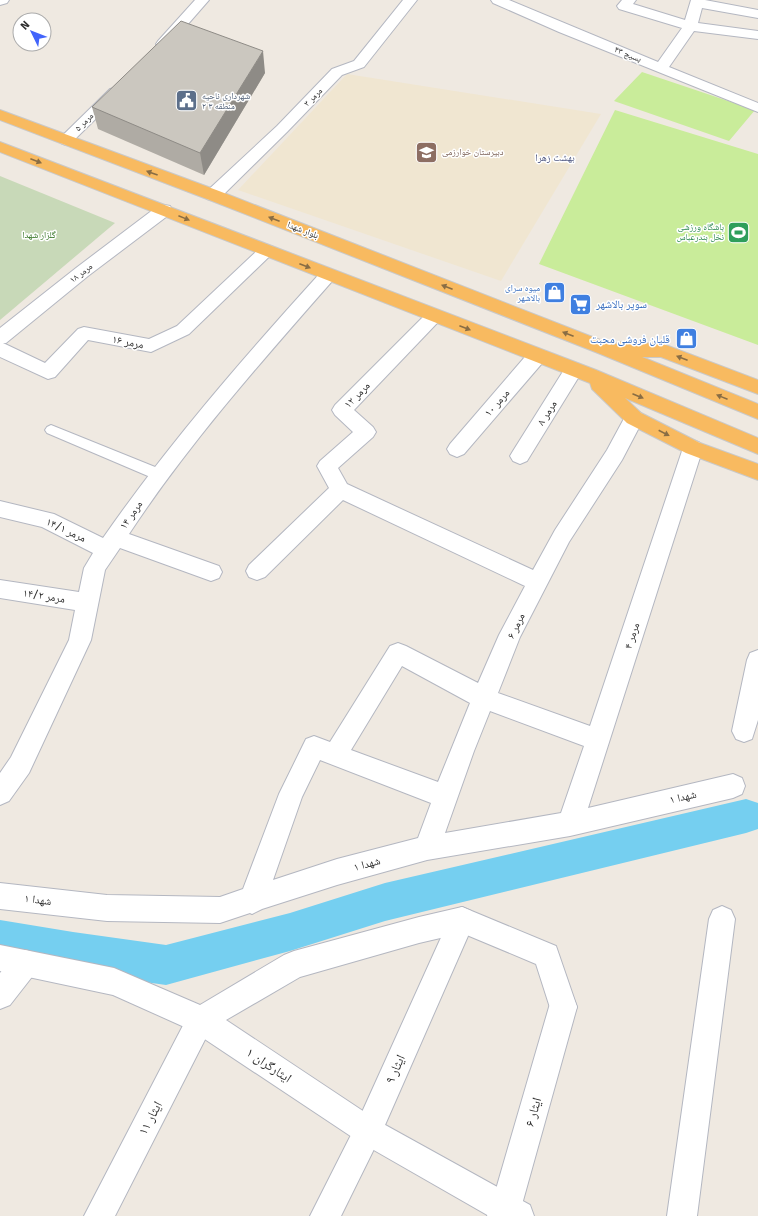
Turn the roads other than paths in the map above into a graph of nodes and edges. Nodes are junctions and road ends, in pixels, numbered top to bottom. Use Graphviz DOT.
graph roads {
  1 [pos="202,0"];
  2 [pos="410,0"];
  3 [pos="498,0"];
  4 [pos="698,1"];
  5 [pos="626,3"];
  6 [pos="522,4"];
  7 [pos="758,14"];
  8 [pos="690,26"];
  9 [pos="758,35"];
  10 [pos="156,51"];
  11 [pos="661,68"];
  12 [pos="122,85"];
  13 [pos="757,104"];
  14 [pos="0,115"];
  15 [pos="66,140"];
  16 [pos="0,147"];
  17 [pos="213,195"];
  18 [pos="164,210"];
  19 [pos="267,251"];
  20 [pos="328,275"];
  21 [pos="434,316"];
  22 [pos="0,338"];
  23 [pos="604,348"];
  24 [pos="0,349"];
  25 [pos="537,356"];
  26 [pos="582,373"];
  27 [pos="758,387"];
  28 [pos="758,412"];
  29 [pos="634,418"];
  30 [pos="50,430"];
  31 [pos="758,446"];
  32 [pos="693,448"];
  33 [pos="457,449"];
  34 [pos="520,456"];
  35 [pos="758,472"];
  36 [pos="160,475"];
  37 [pos="340,490"];
  38 [pos="0,509"];
  39 [pos="112,544"];
  40 [pos="257,571"];
  41 [pos="211,572"];
  42 [pos="538,582"];
  43 [pos="0,589"];
  44 [pos="88,603"];
  45 [pos="758,660"];
  46 [pos="484,698"];
  47 [pos="744,731"];
  48 [pos="598,740"];
  49 [pos="335,755"];
  50 [pos="733,786"];
  51 [pos="0,794"];
  52 [pos="446,797"];
  53 [pos="570,824"];
  54 [pos="427,848"];
  55 [pos="0,896"];
  56 [pos="252,901"];
  57 [pos="722,919"];
  58 [pos="462,920"];
  59 [pos="13,961"];
  60 [pos="0,995"];
  61 [pos="201,1020"];
  62 [pos="368,1131"];
  63 [pos="509,1213"];
  64 [pos="99,1216"];
  65 [pos="325,1216"];
  66 [pos="682,1216"];
  1 -- 10 [label="street"];
  2 -- 17 [label="street, مرمر ۳"];
  3 -- 6 [label="street, بسیج ۴۳"];
  4 -- 7 [label="street"];
  4 -- 8 [label="street"];
  5 -- 8 [label="street"];
  6 -- 11 [label="street, بسیج ۴۳"];
  8 -- 9 [label="street"];
  8 -- 11 [label="street"];
  11 -- 13 [label="street, بسیج ۴۳"];
  12 -- 15 [label="street, مرمر ۵"];
  14 -- 15 [label="highway, بلوار شهدا"];
  17 -- 15 [label="highway, بلوار شهدا, one-way"];
  16 -- 18 [label="highway, one-way"];
  23 -- 17 [label="highway, بلوار شهدا, one-way"];
  18 -- 19 [label="highway, one-way"];
  18 -- 22 [label="street, مرمر ۱۸"];
  19 -- 20 [label="highway, one-way"];
  19 -- 24 [label="street, مرمر ۱۶"];
  20 -- 21 [label="highway"];
  20 -- 36 [label="street, مرمر ۱۴"];
  21 -- 25 [label="highway, one-way"];
  21 -- 37 [label="street, مرمر ۱۲"];
  27 -- 23 [label="highway, one-way"];
  28 -- 23 [label="highway, بلوار شهدا, one-way"];
  25 -- 26 [label="highway"];
  25 -- 33 [label="street, مرمر ۱۰"];
  26 -- 29 [label="highway"];
  26 -- 31 [label="highway, one-way"];
  26 -- 34 [label="street, مرمر ۸"];
  29 -- 32 [label="highway, one-way"];
  29 -- 42 [label="street, مرمر ۶"];
  30 -- 36 [label="lane"];
  32 -- 35 [label="highway"];
  32 -- 48 [label="street, مرمر ۴"];
  36 -- 39 [label="street, مرمر ۱۴"];
  37 -- 40 [label="street"];
  37 -- 42 [label="street"];
  38 -- 39 [label="street, مرمر ۱۴/۱"];
  39 -- 41 [label="street, مرمر ۱۴/۱"];
  39 -- 44 [label="street, مرمر ۱۴"];
  42 -- 46 [label="street, مرمر ۶"];
  43 -- 44 [label="street, مرمر ۱۴/۲"];
  44 -- 51 [label="street, مرمر ۱۴"];
  45 -- 47 [label="street"];
  46 -- 48 [label="street"];
  46 -- 49 [label="street"];
  46 -- 52 [label="street, مرمر ۶"];
  48 -- 53 [label="street, مرمر ۴"];
  49 -- 52 [label="street"];
  49 -- 56 [label="street"];
  50 -- 53 [label="street, شهدا ۱"];
  52 -- 54 [label="street, مرمر ۶"];
  53 -- 54 [label="street, شهدا ۱"];
  54 -- 56 [label="street, شهدا ۱"];
  55 -- 56 [label="street, شهدا ۱"];
  57 -- 66 [label="street"];
  58 -- 61 [label="street"];
  58 -- 62 [label="street, ایثار ۹"];
  58 -- 63 [label="street, ایثار ۶"];
  59 -- 60 [label="street"];
  59 -- 61 [label="street, ایثارگران ۱"];
  61 -- 62 [label="street, ایثارگران ۱"];
  61 -- 64 [label="street, ایثار ۱۱"];
  62 -- 63 [label="street, ایثارگران ۱"];
  62 -- 65 [label="street, ایثار ۹"];
}
